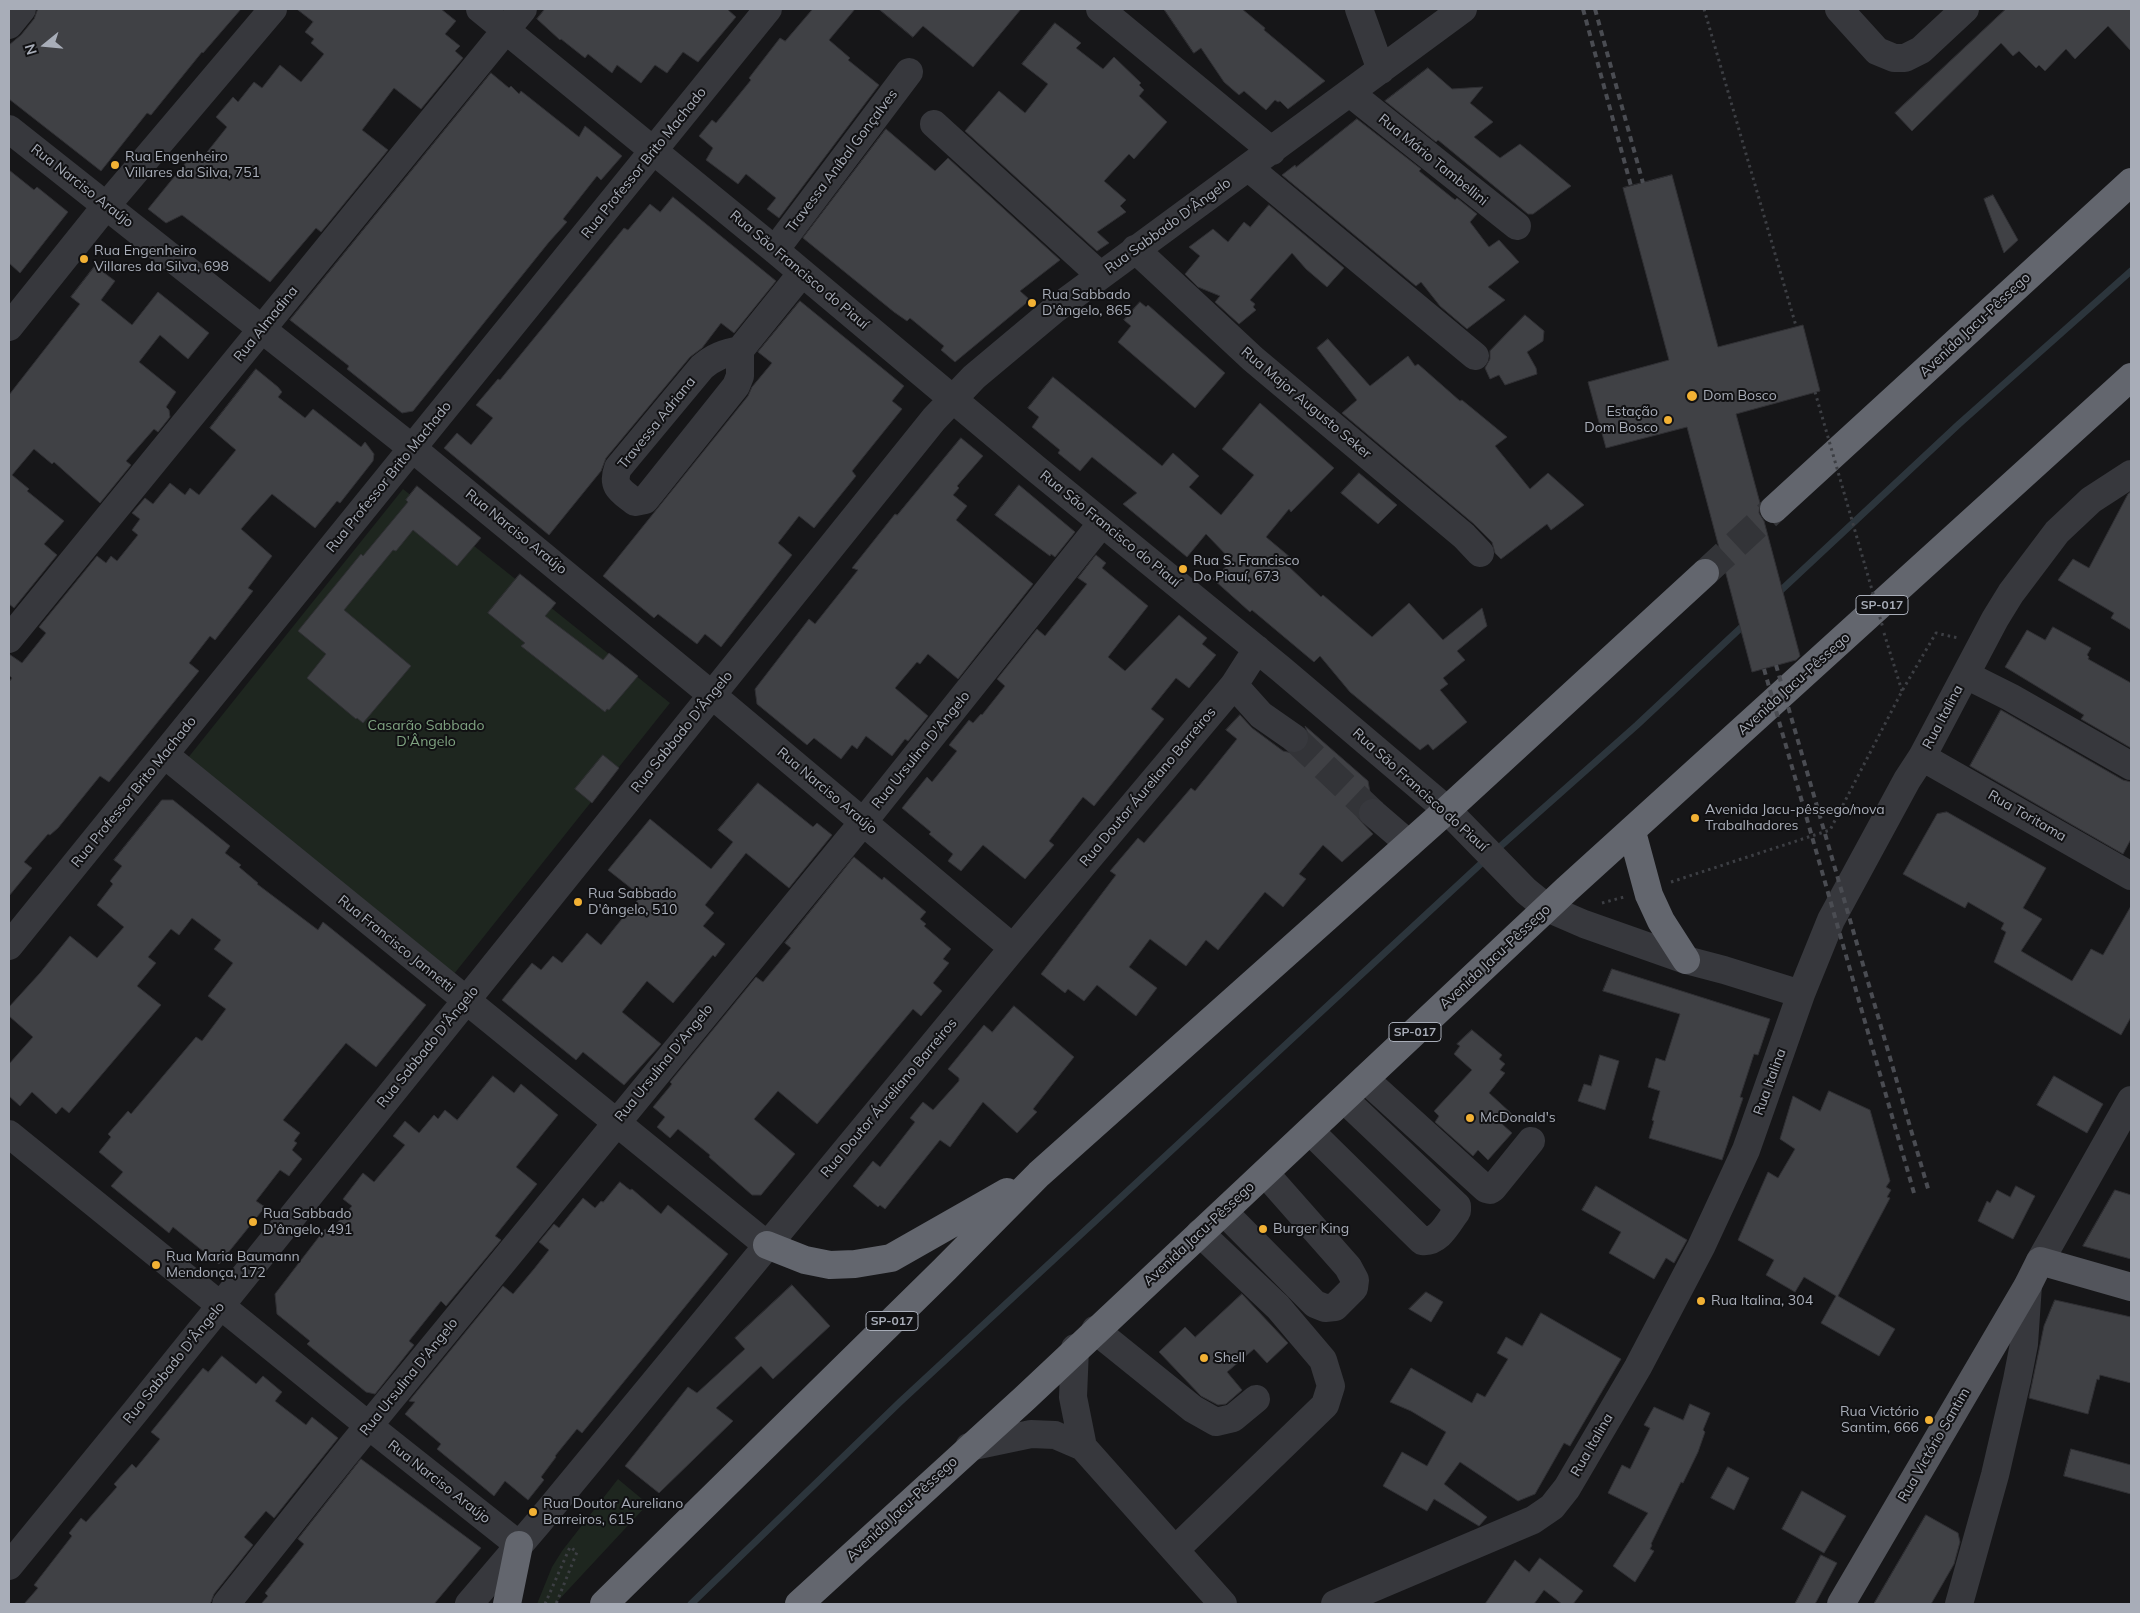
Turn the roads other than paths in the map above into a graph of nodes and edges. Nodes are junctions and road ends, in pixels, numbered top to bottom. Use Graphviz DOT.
graph roads {
  1 [pos="22,9"];
  2 [pos="273,9"];
  3 [pos="480,9"];
  4 [pos="523,9"];
  5 [pos="768,9"];
  6 [pos="1100,9"];
  7 [pos="1359,9"];
  8 [pos="1463,9"];
  9 [pos="1838,9"];
  10 [pos="1964,9"];
  11 [pos="9,24"];
  12 [pos="506,30"];
  13 [pos="1381,70"];
  14 [pos="909,72"];
  15 [pos="1350,93"];
  16 [pos="934,124"];
  17 [pos="9,129"];
  18 [pos="654,151"];
  19 [pos="1272,151"];
  20 [pos="1250,168"];
  21 [pos="2131,182"];
  22 [pos="106,206"];
  23 [pos="1517,226"];
  24 [pos="1135,249"];
  25 [pos="775,250"];
  26 [pos="802,273"];
  27 [pos="1100,275"];
  28 [pos="9,327"];
  29 [pos="261,329"];
  30 [pos="740,350"];
  31 [pos="1476,356"];
  32 [pos="2131,377"];
  33 [pos="953,399"];
  34 [pos="412,448"];
  35 [pos="2131,474"];
  36 [pos="1774,509"];
  37 [pos="1102,523"];
  38 [pos="1480,553"];
  39 [pos="1705,572"];
  40 [pos="9,639"];
  41 [pos="1258,650"];
  42 [pos="1966,675"];
  43 [pos="1234,685"];
  44 [pos="712,695"];
  45 [pos="1294,738"];
  46 [pos="165,756"];
  47 [pos="1922,756"];
  48 [pos="2131,766"];
  49 [pos="1447,810"];
  50 [pos="1373,813"];
  51 [pos="864,821"];
  52 [pos="1632,832"];
  53 [pos="1409,844"];
  54 [pos="2131,876"];
  55 [pos="1536,900"];
  56 [pos="9,946"];
  57 [pos="1013,948"];
  58 [pos="1686,960"];
  59 [pos="1802,994"];
  60 [pos="465,1001"];
  61 [pos="1365,1079"];
  62 [pos="1344,1099"];
  63 [pos="2131,1100"];
  64 [pos="615,1123"];
  65 [pos="1310,1131"];
  66 [pos="9,1134"];
  67 [pos="1531,1142"];
  68 [pos="1265,1173"];
  69 [pos="1039,1174"];
  70 [pos="1224,1212"];
  71 [pos="1200,1233"];
  72 [pos="767,1245"];
  73 [pos="2040,1261"];
  74 [pos="2028,1285"];
  75 [pos="2131,1287"];
  76 [pos="220,1305"];
  77 [pos="1085,1339"];
  78 [pos="1256,1400"];
  79 [pos="369,1426"];
  80 [pos="969,1447"];
  81 [pos="1083,1447"];
  82 [pos="519,1546"];
  83 [pos="1175,1550"];
  84 [pos="9,1566"];
  85 [pos="226,1604"];
  86 [pos="469,1604"];
  87 [pos="507,1604"];
  88 [pos="604,1604"];
  89 [pos="799,1604"];
  90 [pos="1223,1604"];
  91 [pos="1335,1604"];
  92 [pos="1841,1604"];
  93 [pos="1959,1604"];
  1 -- 11 [label="street"];
  2 -- 22 [label="street"];
  3 -- 12 [label="street, Rua São Francisco do Piauí"];
  4 -- 12 [label="street, Rua Almadina"];
  5 -- 18 [label="street, Rua Professor Brito Machado"];
  6 -- 19 [label="street"];
  7 -- 13 [label="street"];
  8 -- 13 [label="street, Rua Sabbado D'Ângelo"];
  9 -- 10 [label="street"];
  12 -- 18 [label="street, Rua São Francisco do Piauí"];
  12 -- 29 [label="street, Rua Almadina"];
  13 -- 15 [label="street, Rua Sabbado D'Ângelo"];
  14 -- 25 [label="street, Travessa Aníbal Gonçalves"];
  15 -- 19 [label="street, Rua Sabbado D'Ângelo"];
  15 -- 23 [label="street, Rua Mário Tambellini"];
  16 -- 27 [label="street"];
  17 -- 22 [label="street, Rua Narciso Araújo"];
  18 -- 25 [label="street, Rua São Francisco do Piauí"];
  18 -- 34 [label="street, Rua Professor Brito Machado"];
  19 -- 20 [label="street, Rua Sabbado D'Ângelo"];
  20 -- 24 [label="street, Rua Sabbado D'Ângelo"];
  20 -- 31 [label="street"];
  21 -- 36 [label="highway, Avenida Jacu-Pêssego"];
  22 -- 28 [label="street"];
  22 -- 29 [label="street, Rua Narciso Araújo"];
  24 -- 27 [label="street, Rua Sabbado D'Ângelo"];
  24 -- 38 [label="street, Rua Major Augusto Seker"];
  25 -- 26 [label="street, Rua São Francisco do Piauí"];
  26 -- 30 [label="street"];
  26 -- 33 [label="street, Rua São Francisco do Piauí"];
  27 -- 33 [label="street, Rua Sabbado D'Ângelo"];
  29 -- 34 [label="street, Rua Narciso Araújo"];
  29 -- 40 [label="street, Rua Almadina"];
  30 -- 30 [label="street, Travessa Adriana"];
  32 -- 52 [label="highway, Avenida Jacu-Pêssego / SP-017"];
  33 -- 37 [label="street, Rua São Francisco do Piauí"];
  33 -- 44 [label="street, Rua Sabbado D'Ângelo"];
  34 -- 44 [label="street, Rua Narciso Araújo"];
  34 -- 46 [label="street, Rua Professor Brito Machado"];
  35 -- 42 [label="street, Rua Italina"];
  37 -- 41 [label="street, Rua São Francisco do Piauí"];
  37 -- 51 [label="street, Rua Ursulina D'Angelo"];
  39 -- 49 [label="highway, SP-017"];
  41 -- 43 [label="street, Rua Doutor Áureliano Barreiros"];
  41 -- 49 [label="street, Rua São Francisco do Piauí"];
  42 -- 47 [label="street, Rua Italina"];
  42 -- 48 [label="street"];
  43 -- 45 [label="street"];
  43 -- 57 [label="street, Rua Doutor Áureliano Barreiros"];
  44 -- 51 [label="street, Rua Narciso Araújo"];
  44 -- 60 [label="street, Rua Sabbado D'Ângelo"];
  46 -- 56 [label="street, Rua Professor Brito Machado"];
  46 -- 60 [label="street, Rua Francisco Jannetti"];
  47 -- 54 [label="street, Rua Toritama"];
  47 -- 59 [label="street, Rua Italina"];
  49 -- 53 [label="highway, SP-017"];
  49 -- 55 [label="street, Rua São Francisco do Piauí"];
  50 -- 53 [label="street"];
  51 -- 57 [label="street, Rua Narciso Araújo"];
  51 -- 64 [label="street, Rua Ursulina D'Angelo"];
  52 -- 55 [label="highway, Avenida Jacu-Pêssego / SP-017"];
  52 -- 58 [label="highway"];
  53 -- 69 [label="highway, SP-017"];
  55 -- 58 [label="street, Rua São Francisco do Piauí"];
  55 -- 61 [label="highway, Avenida Jacu-Pêssego / SP-017"];
  57 -- 72 [label="street, Rua Doutor Áureliano Barreiros"];
  58 -- 59 [label="street, Rua São Francisco do Piauí"];
  59 -- 91 [label="street, Rua Italina"];
  60 -- 64 [label="street, Rua Francisco Jannetti"];
  60 -- 76 [label="street, Rua Sabbado D'Ângelo"];
  61 -- 62 [label="highway, Avenida Jacu-Pêssego / SP-017"];
  61 -- 67 [label="street"];
  62 -- 65 [label="highway, Avenida Jacu-Pêssego / SP-017"];
  62 -- 65 [label="street"];
  63 -- 73 [label="street, Rua Victório Santim"];
  64 -- 72 [label="street, Rua Francisco Jannetti"];
  64 -- 79 [label="street, Rua Ursulina D'Angelo"];
  65 -- 68 [label="highway, Avenida Jacu-Pêssego / SP-017"];
  66 -- 76 [label="street, Rua Narciso Araújo"];
  68 -- 70 [label="highway, Avenida Jacu-Pêssego / SP-017"];
  68 -- 70 [label="street"];
  69 -- 72 [label="highway"];
  69 -- 88 [label="highway, SP-017"];
  70 -- 71 [label="highway, Avenida Jacu-Pêssego / SP-017"];
  71 -- 77 [label="highway, Avenida Jacu-Pêssego / SP-017"];
  71 -- 83 [label="street"];
  72 -- 82 [label="street, Rua Doutor Áureliano Barreiros"];
  73 -- 74 [label="main road, Rua Victório Santim"];
  73 -- 75 [label="main road"];
  74 -- 92 [label="main road, Rua Victório Santim"];
  74 -- 93 [label="street, Rua Victório Santim"];
  76 -- 79 [label="street, Rua Narciso Araújo"];
  76 -- 84 [label="street, Rua Sabbado D'Ângelo"];
  77 -- 78 [label="street"];
  77 -- 80 [label="highway, Avenida Jacu-Pêssego / SP-017"];
  77 -- 81 [label="street"];
  79 -- 82 [label="street, Rua Narciso Araújo"];
  79 -- 85 [label="street, Rua Ursulina D'Angelo"];
  80 -- 81 [label="street"];
  80 -- 89 [label="highway, Avenida Jacu-Pêssego / SP-017"];
  81 -- 83 [label="street"];
  82 -- 86 [label="street, Rua Doutor Áureliano Barreiros"];
  82 -- 87 [label="highway"];
  83 -- 90 [label="street"];
}
